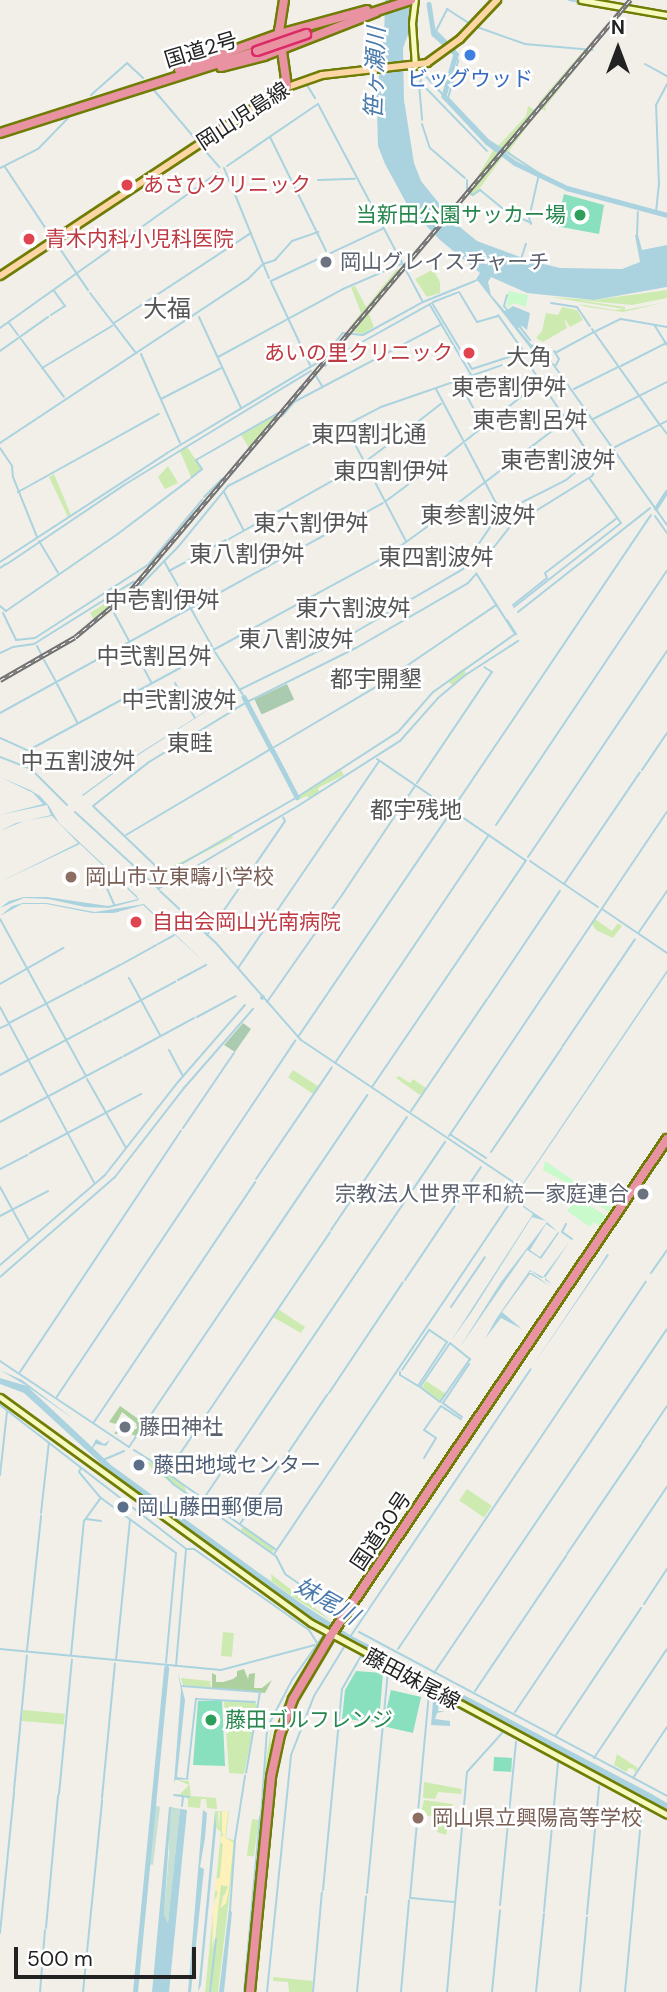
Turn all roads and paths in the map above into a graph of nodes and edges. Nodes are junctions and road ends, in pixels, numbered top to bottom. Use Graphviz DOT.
graph roads {
  1 [pos="397,0"];
  2 [pos="497,0"];
  3 [pos="581,0"];
  4 [pos="282,1"];
  5 [pos="413,1"];
  6 [pos="371,11"];
  7 [pos="667,15"];
  8 [pos="277,16"];
  9 [pos="345,20"];
  10 [pos="290,31"];
  11 [pos="278,35"];
  12 [pos="254,49"];
  13 [pos="280,50"];
  14 [pos="414,67"];
  15 [pos="172,75"];
  16 [pos="287,86"];
  17 [pos="0,130"];
  18 [pos="0,276"];
  19 [pos="667,1139"];
  20 [pos="667,1145"];
  21 [pos="0,1397"];
  22 [pos="340,1626"];
  23 [pos="333,1636"];
  24 [pos="667,1815"];
  25 [pos="252,1992"];
  1 -- 6 [label="highway"];
  2 -- 14 [label="main road, 岡山児島線"];
  3 -- 7 [label="main road"];
  4 -- 8 [label="highway"];
  4 -- 10 [label="highway"];
  4 -- 11 [label="highway"];
  5 -- 6 [label="highway"];
  5 -- 14 [label="main road"];
  6 -- 9 [label="highway"];
  8 -- 11 [label="highway"];
  8 -- 12 [label="highway"];
  9 -- 10 [label="highway"];
  9 -- 12 [label="highway, 国道2号, bridge"];
  9 -- 13 [label="highway"];
  10 -- 11 [label="highway"];
  11 -- 12 [label="highway"];
  11 -- 13 [label="highway"];
  12 -- 15 [label="highway, 国道2号"];
  13 -- 15 [label="highway"];
  13 -- 16 [label="highway"];
  14 -- 16 [label="main road, 岡山児島線"];
  15 -- 17 [label="highway, 国道2号"];
  16 -- 18 [label="main road, 岡山児島線"];
  19 -- 22 [label="highway, 国道30号"];
  20 -- 22 [label="highway, 国道30号"];
  21 -- 23 [label="main road, 藤田妹尾線"];
  22 -- 23 [label="highway, 国道30号"];
  23 -- 24 [label="main road, 藤田妹尾線"];
  23 -- 25 [label="highway, 国道30号"];
}
